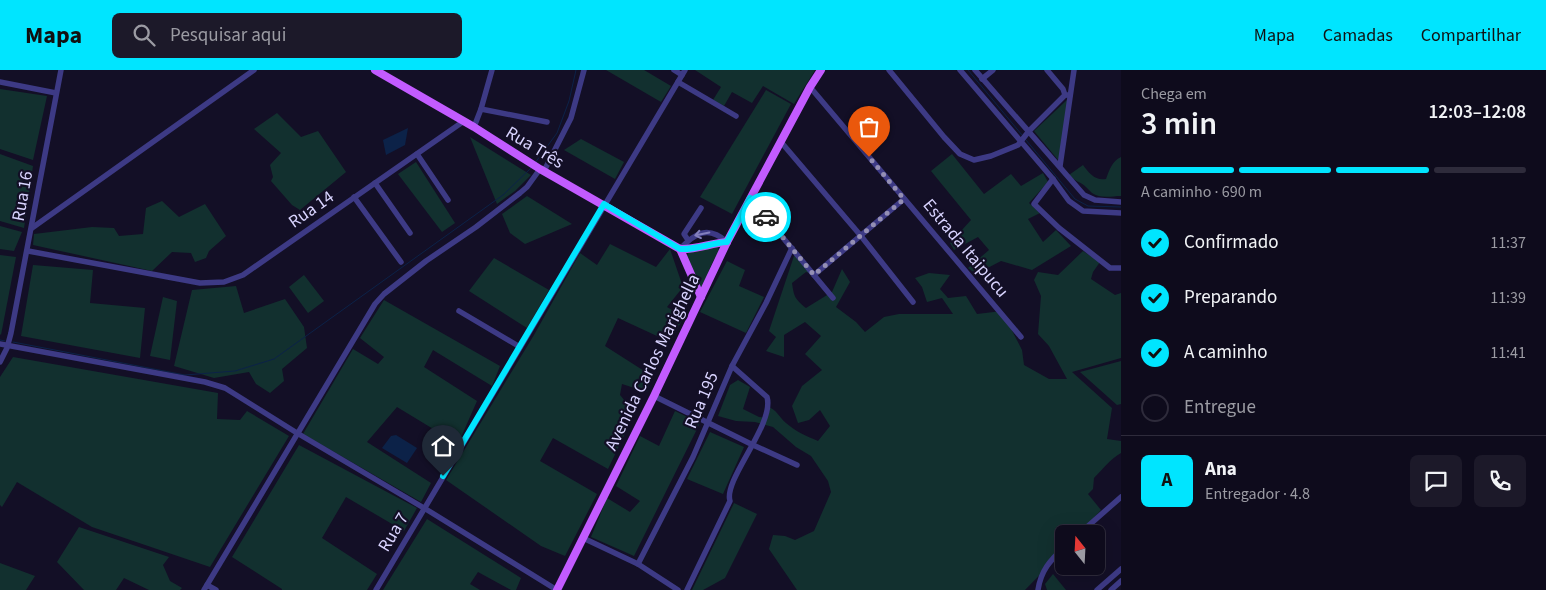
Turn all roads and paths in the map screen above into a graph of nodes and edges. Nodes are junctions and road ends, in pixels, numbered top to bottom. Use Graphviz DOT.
graph roads {
  1 [pos="61,70"];
  2 [pos="254,70"];
  3 [pos="375,70"];
  4 [pos="492,70"];
  5 [pos="584,70"];
  6 [pos="674,70"];
  7 [pos="821,70"];
  8 [pos="889,70"];
  9 [pos="960,70"];
  10 [pos="975,70"];
  11 [pos="993,70"];
  12 [pos="1047,70"];
  13 [pos="1074,70"];
  14 [pos="683,72"];
  15 [pos="982,79"];
  16 [pos="0,82"];
  17 [pos="678,82"];
  18 [pos="810,87"];
  19 [pos="56,93"];
  20 [pos="1068,95"];
  21 [pos="481,109"];
  22 [pos="736,116"];
  23 [pos="464,121"];
  24 [pos="547,122"];
  25 [pos="474,127"];
  26 [pos="1029,131"];
  27 [pos="1021,141"];
  28 [pos="781,142"];
  29 [pos="417,154"];
  30 [pos="1060,166"];
  31 [pos="542,170"];
  32 [pos="1053,179"];
  33 [pos="375,183"];
  34 [pos="354,197"];
  35 [pos="750,198"];
  36 [pos="904,199"];
  37 [pos="448,200"];
  38 [pos="1121,202"];
  39 [pos="604,204"];
  40 [pos="700,208"];
  41 [pos="1121,213"];
  42 [pos="32,228"];
  43 [pos="410,233"];
  44 [pos="861,236"];
  45 [pos="688,240"];
  46 [pos="727,242"];
  47 [pos="792,248"];
  48 [pos="680,249"];
  49 [pos="28,251"];
  50 [pos="401,262"];
  51 [pos="1118,269"];
  52 [pos="1121,274"];
  53 [pos="814,275"];
  54 [pos="701,297"];
  55 [pos="833,298"];
  56 [pos="913,302"];
  57 [pos="459,311"];
  58 [pos="1022,337"];
  59 [pos="0,344"];
  60 [pos="8,346"];
  61 [pos="520,347"];
  62 [pos="0,362"];
  63 [pos="732,366"];
  64 [pos="654,396"];
  65 [pos="708,423"];
  66 [pos="297,434"];
  67 [pos="753,445"];
  68 [pos="797,465"];
  69 [pos="1121,497"];
  70 [pos="424,508"];
  71 [pos="1089,525"];
  72 [pos="583,538"];
  73 [pos="1055,556"];
  74 [pos="638,564"];
  75 [pos="1121,569"];
  76 [pos="1121,582"];
  77 [pos="206,588"];
  78 [pos="688,588"];
  79 [pos="216,590"];
  80 [pos="376,590"];
  81 [pos="557,590"];
  82 [pos="678,590"];
  83 [pos="1038,590"];
  84 [pos="1097,590"];
  85 [pos="1111,590"];
  1 -- 19 [label="street, Rua 16"];
  2 -- 42 [label="street"];
  3 -- 23 [label="main road, Rua Três"];
  4 -- 21 [label="street"];
  5 -- 31 [label="street"];
  6 -- 14 [label="street"];
  7 -- 18 [label="main road, Avenida Carlos Marighella"];
  8 -- 27 [label="street"];
  9 -- 27 [label="street"];
  10 -- 15 [label="street"];
  11 -- 15 [label="street"];
  12 -- 20 [label="street"];
  13 -- 20 [label="street"];
  14 -- 17 [label="street, Rua 7"];
  15 -- 26 [label="street"];
  16 -- 19 [label="street"];
  17 -- 22 [label="street"];
  17 -- 39 [label="street, Rua 7"];
  18 -- 28 [label="main road, Avenida Carlos Marighella"];
  18 -- 36 [label="street, Estrada Itaipucu"];
  19 -- 42 [label="street, Rua 16"];
  20 -- 26 [label="street"];
  20 -- 30 [label="street"];
  21 -- 24 [label="street"];
  21 -- 25 [label="street"];
  23 -- 25 [label="main road, Rua Três"];
  23 -- 29 [label="street, Rua 14"];
  25 -- 31 [label="main road, Rua Três"];
  26 -- 27 [label="street"];
  26 -- 30 [label="street"];
  27 -- 32 [label="street"];
  28 -- 35 [label="main road, Avenida Carlos Marighella"];
  28 -- 44 [label="street"];
  29 -- 33 [label="street, Rua 14"];
  29 -- 37 [label="street"];
  30 -- 38 [label="street"];
  31 -- 39 [label="main road, Rua Três"];
  31 -- 66 [label="street"];
  32 -- 41 [label="street"];
  32 -- 51 [label="street"];
  33 -- 34 [label="street, Rua 14"];
  33 -- 43 [label="street"];
  34 -- 49 [label="street, Rua 14"];
  34 -- 50 [label="street"];
  35 -- 46 [label="main road, Avenida Carlos Marighella"];
  35 -- 47 [label="street"];
  36 -- 44 [label="street"];
  36 -- 58 [label="street, Estrada Itaipucu"];
  39 -- 48 [label="main road, Rua Três"];
  39 -- 61 [label="street, Rua 7"];
  40 -- 45 [label="street"];
  42 -- 49 [label="street, Rua 16"];
  44 -- 53 [label="street"];
  44 -- 56 [label="street"];
  46 -- 45 [label="street, one-way"];
  45 -- 48 [label="street"];
  46 -- 48 [label="main road"];
  46 -- 54 [label="main road, Avenida Carlos Marighella"];
  47 -- 53 [label="street"];
  47 -- 63 [label="street, Rua 195"];
  48 -- 54 [label="main road"];
  49 -- 60 [label="street, Rua 16"];
  51 -- 52 [label="street"];
  53 -- 55 [label="street"];
  54 -- 64 [label="main road, Avenida Carlos Marighella"];
  57 -- 61 [label="street"];
  59 -- 60 [label="street"];
  60 -- 62 [label="street, Rua 16"];
  60 -- 66 [label="street"];
  61 -- 70 [label="street, Rua 7"];
  63 -- 65 [label="street, Rua 195"];
  63 -- 67 [label="street"];
  64 -- 65 [label="street"];
  64 -- 72 [label="main road, Avenida Carlos Marighella"];
  65 -- 67 [label="street"];
  65 -- 74 [label="street, Rua 195"];
  66 -- 70 [label="street"];
  66 -- 77 [label="street"];
  67 -- 68 [label="street"];
  67 -- 78 [label="street"];
  69 -- 71 [label="street"];
  70 -- 80 [label="street, Rua 7"];
  70 -- 81 [label="street"];
  72 -- 74 [label="street"];
  72 -- 81 [label="main road, Avenida Carlos Marighella"];
  73 -- 83 [label="street"];
  74 -- 82 [label="street"];
  75 -- 84 [label="street"];
  76 -- 85 [label="street"];
  77 -- 79 [label="street"];
}
